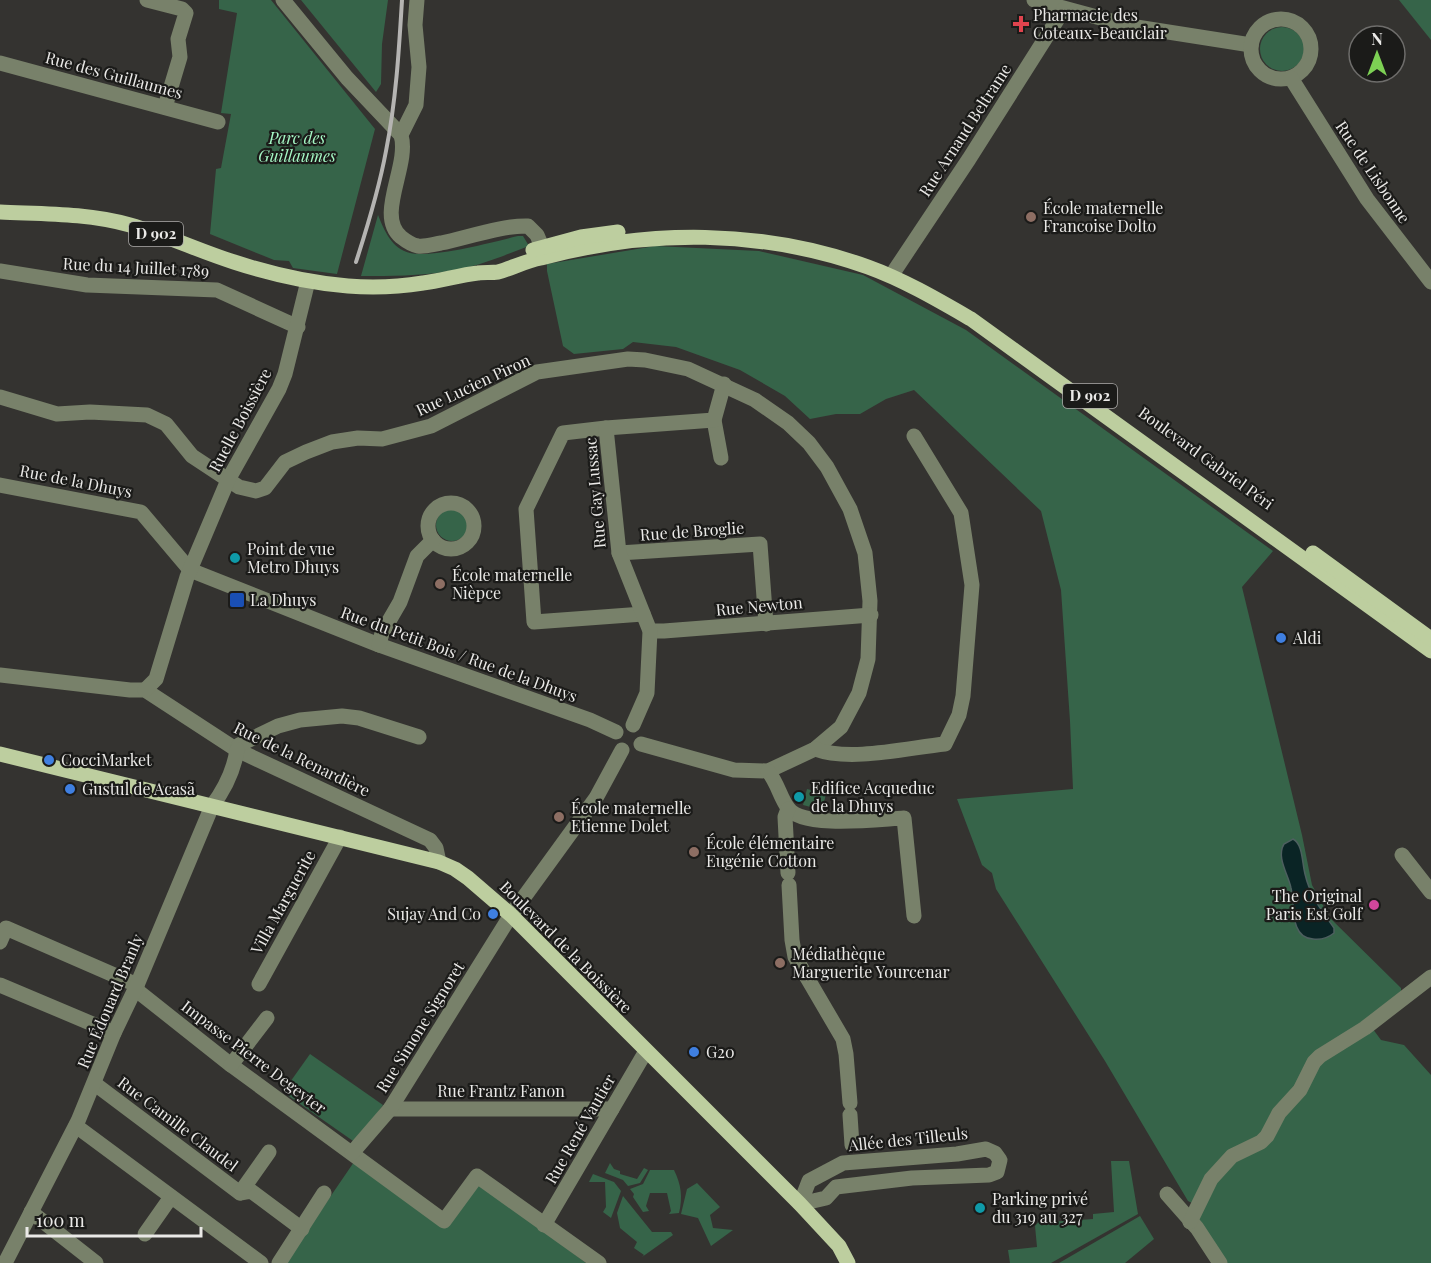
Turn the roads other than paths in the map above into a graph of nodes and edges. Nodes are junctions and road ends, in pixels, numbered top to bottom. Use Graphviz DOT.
graph roads {
  1 [pos="147,0"];
  2 [pos="283,0"];
  3 [pos="417,0"];
  4 [pos="1034,0"];
  5 [pos="1064,9"];
  6 [pos="1251,45"];
  7 [pos="0,63"];
  8 [pos="1291,78"];
  9 [pos="165,107"];
  10 [pos="218,122"];
  11 [pos="401,135"];
  12 [pos="0,212"];
  13 [pos="542,247"];
  14 [pos="895,270"];
  15 [pos="0,271"];
  16 [pos="478,273"];
  17 [pos="308,280"];
  18 [pos="1431,282"];
  19 [pos="298,327"];
  20 [pos="724,384"];
  21 [pos="0,398"];
  22 [pos="714,420"];
  23 [pos="606,428"];
  24 [pos="914,436"];
  25 [pos="721,458"];
  26 [pos="228,480"];
  27 [pos="0,485"];
  28 [pos="433,540"];
  29 [pos="619,553"];
  30 [pos="190,570"];
  31 [pos="643,614"];
  32 [pos="871,615"];
  33 [pos="766,624"];
  34 [pos="650,631"];
  35 [pos="1431,639"];
  36 [pos="380,645"];
  37 [pos="1431,651"];
  38 [pos="0,675"];
  39 [pos="145,690"];
  40 [pos="633,725"];
  41 [pos="616,732"];
  42 [pos="419,737"];
  43 [pos="641,744"];
  44 [pos="815,749"];
  45 [pos="237,750"];
  46 [pos="622,750"];
  47 [pos="0,754"];
  48 [pos="768,771"];
  49 [pos="212,806"];
  50 [pos="788,809"];
  51 [pos="340,837"];
  52 [pos="1402,855"];
  53 [pos="439,862"];
  54 [pos="1430,889"];
  55 [pos="511,915"];
  56 [pos="914,916"];
  57 [pos="3,935"];
  58 [pos="1431,977"];
  59 [pos="259,984"];
  60 [pos="0,985"];
  61 [pos="136,987"];
  62 [pos="267,1018"];
  63 [pos="114,1033"];
  64 [pos="646,1051"];
  65 [pos="231,1065"];
  66 [pos="95,1084"];
  67 [pos="390,1109"];
  68 [pos="612,1109"];
  69 [pos="76,1126"];
  70 [pos="852,1145"];
  71 [pos="269,1152"];
  72 [pos="352,1153"];
  73 [pos="240,1192"];
  74 [pos="324,1193"];
  75 [pos="1167,1194"];
  76 [pos="171,1197"];
  77 [pos="800,1204"];
  78 [pos="31,1212"];
  79 [pos="1190,1222"];
  80 [pos="544,1225"];
  81 [pos="302,1229"];
  82 [pos="145,1234"];
  83 [pos="6,1252"];
  84 [pos="96,1263"];
  85 [pos="261,1263"];
  86 [pos="279,1263"];
  87 [pos="599,1263"];
  88 [pos="848,1263"];
  89 [pos="1220,1263"];
  1 -- 9 [label="street"];
  2 -- 11 [label="street"];
  3 -- 11 [label="street"];
  4 -- 5 [label="street"];
  5 -- 6 [label="street"];
  5 -- 14 [label="street, Rue Arnaud Beltrame"];
  6 -- 8 [label="street"];
  6 -- 8 [label="street"];
  7 -- 9 [label="street, Rue des Guillaumes"];
  8 -- 18 [label="street, Rue de Lisbonne"];
  9 -- 10 [label="street, Rue des Guillaumes"];
  11 -- 13 [label="street"];
  12 -- 17 [label="main road, Boulevard Gabriel Péri / D 902"];
  13 -- 14 [label="main road, Boulevard Gabriel Péri / D 902"];
  13 -- 16 [label="main road, Boulevard Gabriel Péri / D 902"];
  14 -- 35 [label="main road, Boulevard Gabriel Péri / D 902"];
  15 -- 19 [label="street, Rue du 14 Juillet 1789"];
  16 -- 17 [label="main road, Boulevard Gabriel Péri / D 902"];
  16 -- 37 [label="main road, Boulevard Gabriel Péri / D 902"];
  17 -- 19 [label="street, Ruelle Boissière"];
  19 -- 26 [label="street, Ruelle Boissière"];
  20 -- 22 [label="street"];
  20 -- 26 [label="street, Rue Lucien Piron"];
  20 -- 32 [label="street, Rue Lucien Piron"];
  21 -- 26 [label="street"];
  22 -- 23 [label="street, Rue Gay Lussac"];
  22 -- 25 [label="street"];
  23 -- 29 [label="street, Rue Gay Lussac"];
  23 -- 31 [label="street"];
  24 -- 44 [label="street"];
  26 -- 30 [label="street, Ruelle Boissière"];
  27 -- 30 [label="street, Rue de la Dhuys"];
  28 -- 36 [label="street"];
  29 -- 31 [label="street, Rue Gay Lussac"];
  29 -- 33 [label="street, Rue de Broglie"];
  30 -- 36 [label="street, Rue du Petit Bois / Rue de la Dhuys"];
  30 -- 39 [label="street, Ruelle Boissière"];
  31 -- 34 [label="street, Rue Gay Lussac"];
  32 -- 33 [label="street, Rue Newton"];
  32 -- 44 [label="street, Rue Lucien Piron"];
  33 -- 34 [label="street, Rue Newton"];
  34 -- 40 [label="street, Rue Gay Lussac"];
  36 -- 41 [label="street, Rue du Petit Bois / Rue de la Dhuys"];
  38 -- 39 [label="street, Rue de la Renardière"];
  39 -- 45 [label="street, Rue de la Renardière"];
  40 -- 41 [label="street"];
  40 -- 43 [label="street"];
  41 -- 46 [label="street"];
  42 -- 45 [label="street"];
  43 -- 46 [label="street"];
  43 -- 48 [label="street"];
  44 -- 48 [label="street, Rue Lucien Piron"];
  45 -- 49 [label="street, Rue Édouard Branly"];
  45 -- 53 [label="street, Rue de la Renardière"];
  46 -- 55 [label="street, Rue Simone Signoret"];
  47 -- 49 [label="main road, Boulevard de la Boissière"];
  48 -- 50 [label="street"];
  49 -- 51 [label="main road, Boulevard de la Boissière"];
  49 -- 61 [label="street, Rue Édouard Branly"];
  50 -- 56 [label="street"];
  50 -- 70 [label="street"];
  51 -- 53 [label="main road, Boulevard de la Boissière"];
  51 -- 59 [label="street, Villa Marguerite"];
  52 -- 54 [label="street"];
  53 -- 55 [label="main road, Boulevard de la Boissière"];
  55 -- 64 [label="main road, Boulevard de la Boissière"];
  55 -- 67 [label="street, Rue Simone Signoret"];
  57 -- 61 [label="street, Impasse Pierre Degeyter"];
  58 -- 79 [label="street"];
  60 -- 63 [label="street"];
  61 -- 63 [label="street, Rue Édouard Branly"];
  61 -- 65 [label="street, Impasse Pierre Degeyter"];
  62 -- 65 [label="street"];
  63 -- 66 [label="street, Rue Édouard Branly"];
  64 -- 68 [label="street, Rue René Vautier"];
  64 -- 77 [label="main road, Boulevard de la Boissière"];
  65 -- 72 [label="street, Impasse Pierre Degeyter"];
  66 -- 69 [label="street, Rue Édouard Branly"];
  66 -- 73 [label="street, Rue Camille Claudel"];
  67 -- 68 [label="street, Rue Frantz Fanon"];
  67 -- 72 [label="street, Rue Simone Signoret"];
  68 -- 80 [label="street, Rue René Vautier"];
  69 -- 76 [label="street"];
  69 -- 78 [label="street, Rue Édouard Branly"];
  71 -- 73 [label="street, Rue Camille Claudel"];
  72 -- 80 [label="street, Impasse Pierre Degeyter"];
  73 -- 81 [label="street, Rue Camille Claudel"];
  74 -- 81 [label="street"];
  75 -- 79 [label="street"];
  76 -- 82 [label="street"];
  76 -- 85 [label="street"];
  77 -- 77 [label="street, Allée des Tilleuls"];
  77 -- 88 [label="main road, Boulevard de la Boissière"];
  78 -- 83 [label="street, Rue Édouard Branly"];
  78 -- 84 [label="street"];
  79 -- 89 [label="street"];
  80 -- 87 [label="street"];
  81 -- 86 [label="street"];
}
